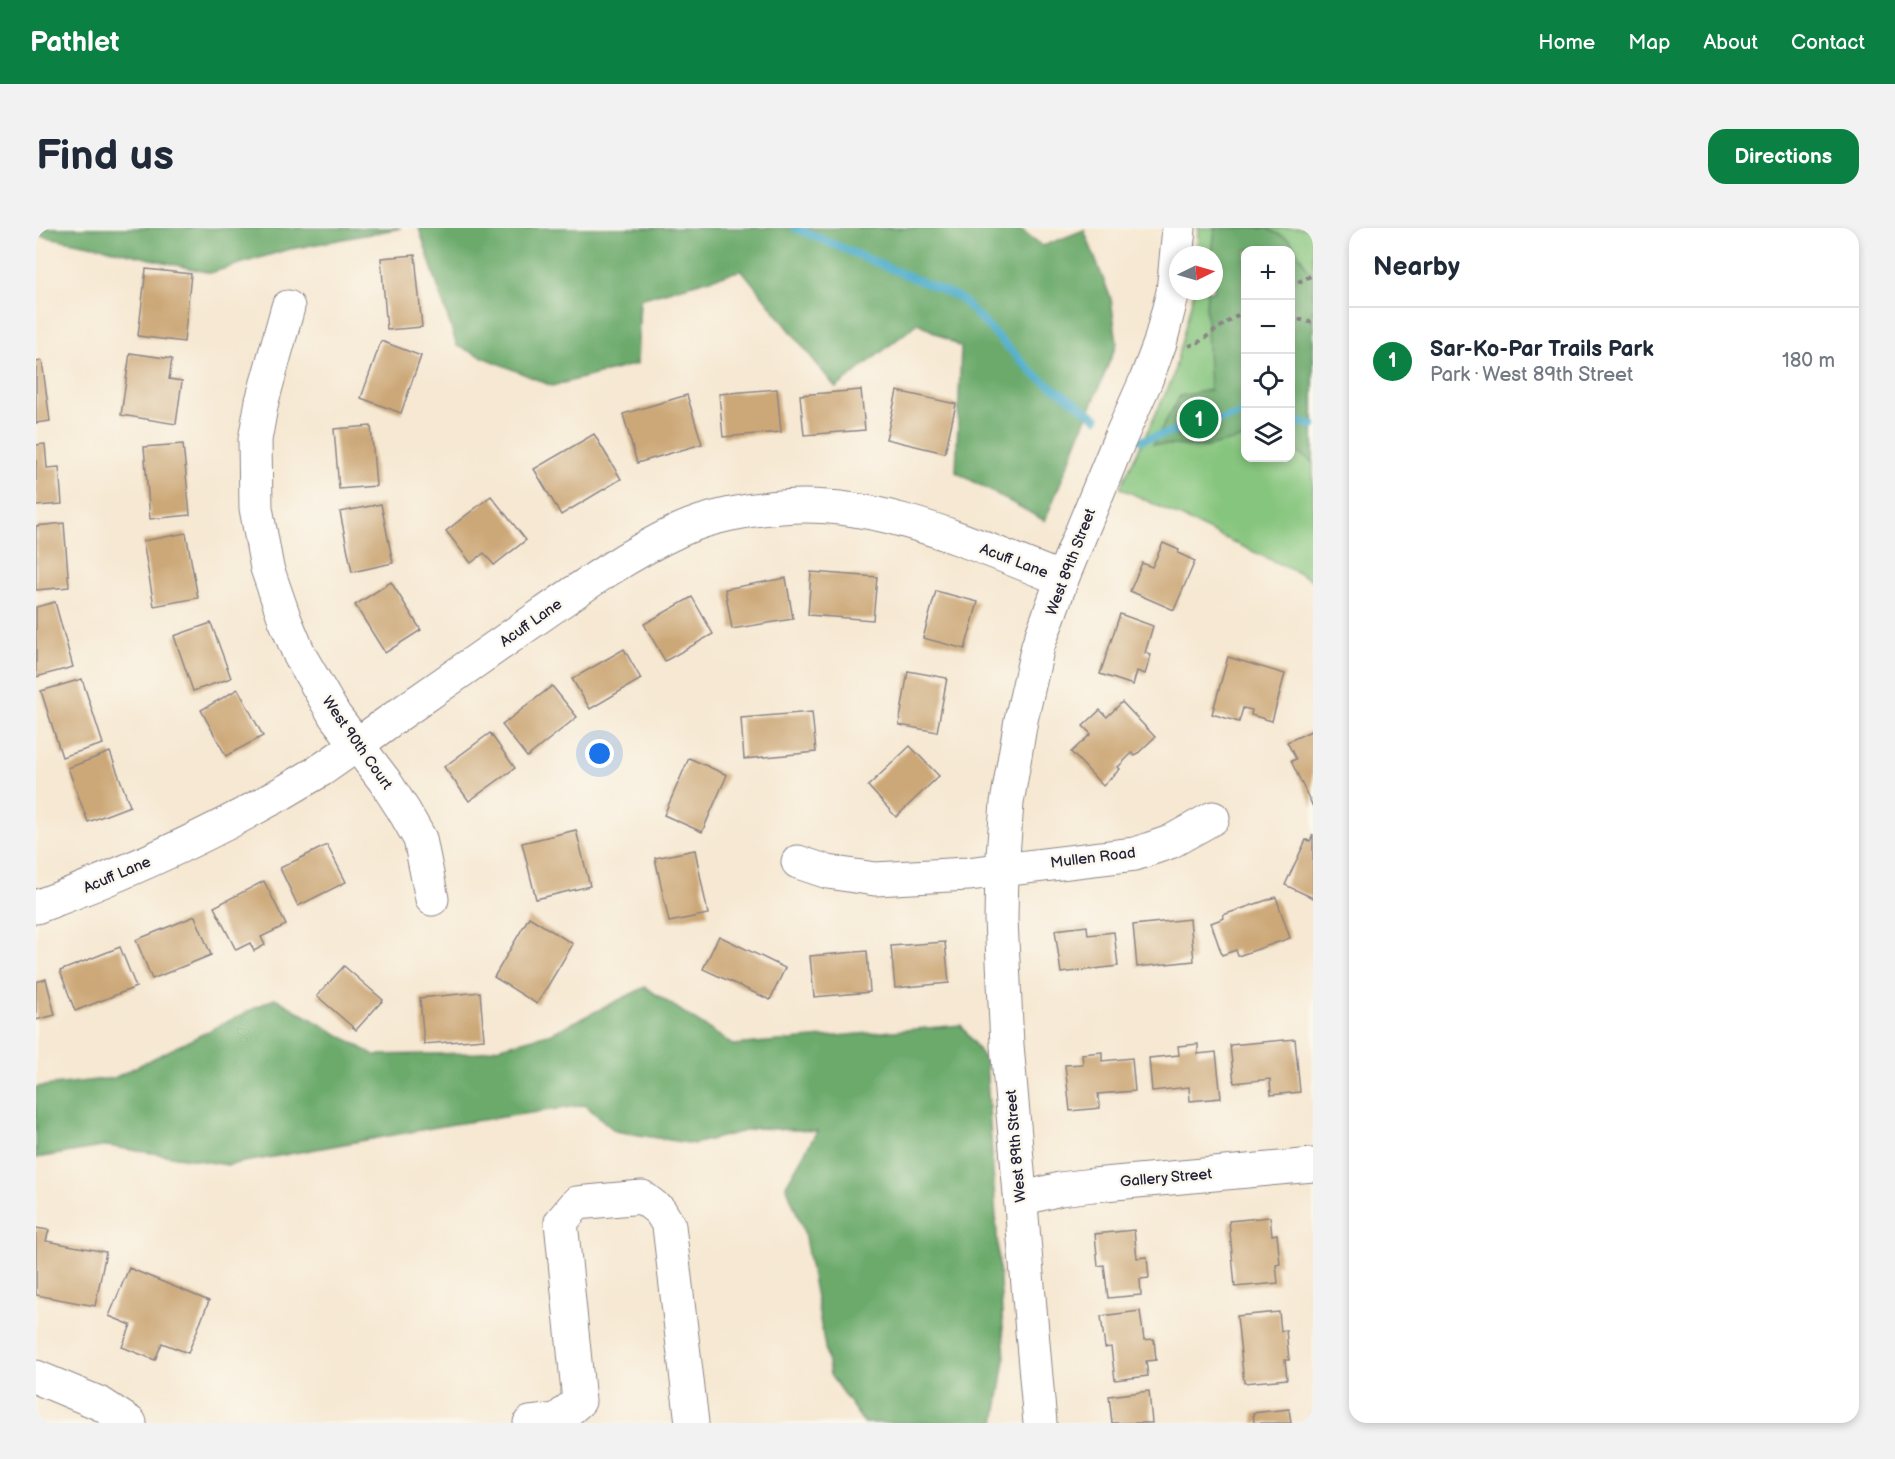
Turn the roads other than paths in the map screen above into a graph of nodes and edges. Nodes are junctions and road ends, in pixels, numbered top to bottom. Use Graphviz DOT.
graph roads {
  1 [pos="1179,228"];
  2 [pos="288,307"];
  3 [pos="1062,579"];
  4 [pos="356,744"];
  5 [pos="1213,818"];
  6 [pos="798,862"];
  7 [pos="1002,869"];
  8 [pos="432,899"];
  9 [pos="37,903"];
  10 [pos="1313,1165"];
  11 [pos="1021,1198"];
  12 [pos="36,1377"];
  13 [pos="130,1423"];
  14 [pos="530,1423"];
  15 [pos="692,1423"];
  16 [pos="1040,1423"];
  1 -- 3 [label="street, West 89th Street"];
  2 -- 4 [label="street, West 90th Court"];
  3 -- 4 [label="street, Acuff Lane"];
  3 -- 7 [label="street, West 89th Street"];
  4 -- 8 [label="street, West 90th Court"];
  4 -- 9 [label="street, Acuff Lane"];
  5 -- 7 [label="street, Mullen Road"];
  6 -- 7 [label="street"];
  7 -- 11 [label="street, West 89th Street"];
  10 -- 11 [label="street, Gallery Street"];
  11 -- 16 [label="street, West 89th Street"];
  12 -- 13 [label="street"];
  14 -- 15 [label="street"];
}
